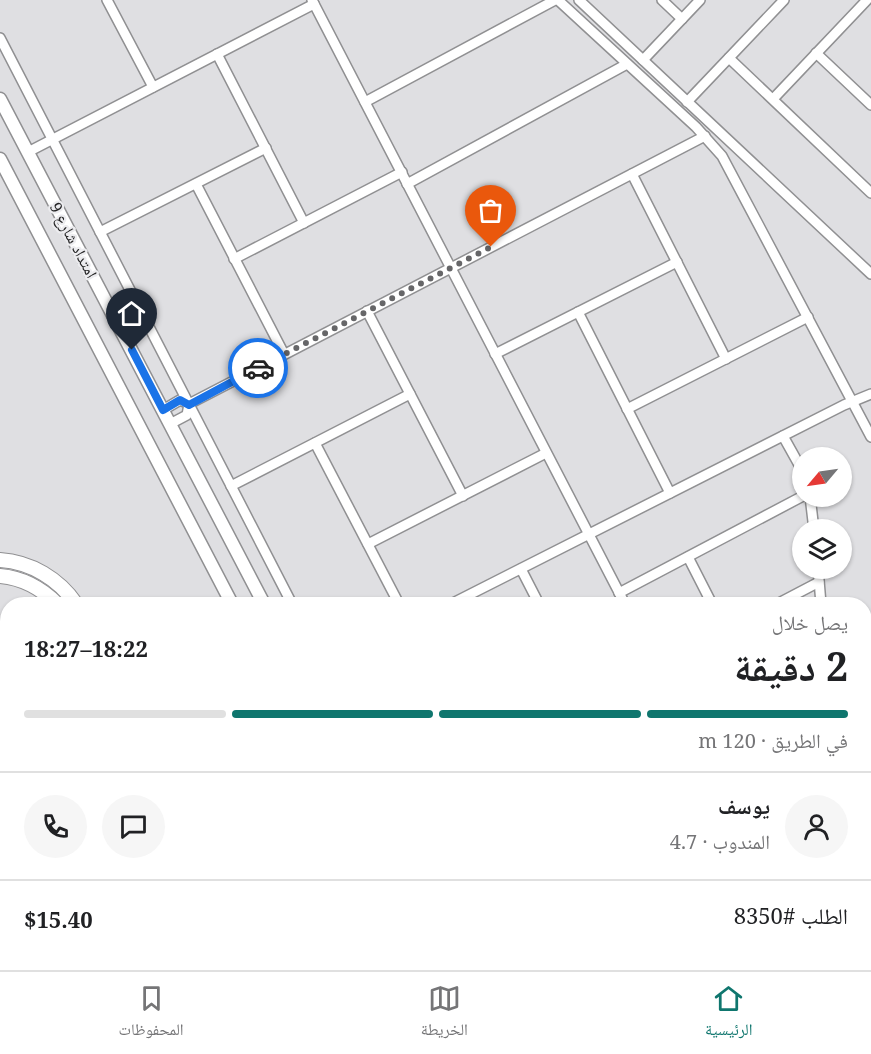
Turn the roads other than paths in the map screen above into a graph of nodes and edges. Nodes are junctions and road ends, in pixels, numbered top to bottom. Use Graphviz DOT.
graph roads {
  1 [pos="107,0"];
  2 [pos="556,0"];
  3 [pos="579,0"];
  4 [pos="662,0"];
  5 [pos="700,0"];
  6 [pos="784,0"];
  7 [pos="867,0"];
  8 [pos="313,2"];
  9 [pos="682,19"];
  10 [pos="0,38"];
  11 [pos="816,53"];
  12 [pos="217,54"];
  13 [pos="729,58"];
  14 [pos="643,60"];
  15 [pos="627,64"];
  16 [pos="153,87"];
  17 [pos="0,99"];
  18 [pos="773,99"];
  19 [pos="365,102"];
  20 [pos="687,102"];
  21 [pos="871,105"];
  22 [pos="705,136"];
  23 [pos="52,139"];
  24 [pos="266,148"];
  25 [pos="28,152"];
  26 [pos="0,159"];
  27 [pos="402,172"];
  28 [pos="632,174"];
  29 [pos="196,184"];
  30 [pos="407,184"];
  31 [pos="871,193"];
  32 [pos="304,223"];
  33 [pos="100,232"];
  34 [pos="234,259"];
  35 [pos="677,262"];
  36 [pos="451,268"];
  37 [pos="871,274"];
  38 [pos="367,311"];
  39 [pos="578,312"];
  40 [pos="808,317"];
  41 [pos="284,354"];
  42 [pos="495,354"];
  43 [pos="726,359"];
  44 [pos="871,393"];
  45 [pos="410,394"];
  46 [pos="852,400"];
  47 [pos="189,405"];
  48 [pos="627,409"];
  49 [pos="163,410"];
  50 [pos="170,424"];
  51 [pos="783,436"];
  52 [pos="871,437"];
  53 [pos="315,443"];
  54 [pos="792,452"];
  55 [pos="546,453"];
  56 [pos="231,486"];
  57 [pos="670,493"];
  58 [pos="463,496"];
  59 [pos="792,502"];
  60 [pos="589,534"];
  61 [pos="368,544"];
  62 [pos="688,557"];
  63 [pos="0,560"];
  64 [pos="521,568"];
  65 [pos="0,576"];
  66 [pos="819,579"];
  67 [pos="819,582"];
  68 [pos="619,593"];
  69 [pos="49,597"];
  70 [pos="70,597"];
  71 [pos="228,597"];
  72 [pos="260,597"];
  73 [pos="288,597"];
  74 [pos="395,597"];
  75 [pos="465,597"];
  76 [pos="536,597"];
  77 [pos="621,597"];
  78 [pos="708,597"];
  79 [pos="790,597"];
  80 [pos="820,597"];
  1 -- 16 [label="street"];
  2 -- 15 [label="street"];
  2 -- 19 [label="street"];
  3 -- 14 [label="street"];
  4 -- 9 [label="street"];
  5 -- 9 [label="street"];
  6 -- 13 [label="street"];
  7 -- 11 [label="street"];
  8 -- 12 [label="street"];
  8 -- 19 [label="street"];
  9 -- 14 [label="street"];
  10 -- 23 [label="street"];
  11 -- 18 [label="street"];
  11 -- 21 [label="street"];
  12 -- 16 [label="street"];
  12 -- 24 [label="street"];
  13 -- 18 [label="street"];
  13 -- 20 [label="street"];
  14 -- 20 [label="street"];
  15 -- 22 [label="street"];
  15 -- 30 [label="street"];
  16 -- 23 [label="street"];
  17 -- 25 [label="street, امتداد شارع 9"];
  18 -- 31 [label="street"];
  19 -- 27 [label="street"];
  20 -- 37 [label="street"];
  22 -- 28 [label="street"];
  22 -- 40 [label="street"];
  23 -- 25 [label="street"];
  23 -- 33 [label="street"];
  24 -- 29 [label="street"];
  24 -- 32 [label="street"];
  25 -- 49 [label="street, امتداد شارع 9"];
  26 -- 71 [label="street, امتداد شارع 9"];
  27 -- 30 [label="street"];
  27 -- 32 [label="street"];
  28 -- 35 [label="street"];
  28 -- 36 [label="street"];
  29 -- 33 [label="street"];
  29 -- 34 [label="street"];
  30 -- 36 [label="street"];
  32 -- 34 [label="street"];
  33 -- 47 [label="street"];
  34 -- 41 [label="street"];
  35 -- 39 [label="street"];
  35 -- 43 [label="street"];
  36 -- 38 [label="street"];
  36 -- 42 [label="street"];
  38 -- 41 [label="street"];
  38 -- 45 [label="street"];
  39 -- 42 [label="street"];
  39 -- 48 [label="street"];
  40 -- 43 [label="street"];
  40 -- 46 [label="street"];
  41 -- 47 [label="street"];
  42 -- 55 [label="street"];
  43 -- 48 [label="street"];
  44 -- 46 [label="street"];
  45 -- 53 [label="street"];
  45 -- 58 [label="street"];
  46 -- 51 [label="street"];
  46 -- 52 [label="street"];
  47 -- 49 [label="street"];
  47 -- 50 [label="street"];
  47 -- 56 [label="street"];
  48 -- 57 [label="street"];
  49 -- 50 [label="street, امتداد شارع 9"];
  50 -- 72 [label="street, امتداد شارع 9"];
  51 -- 54 [label="street"];
  51 -- 57 [label="street"];
  53 -- 56 [label="street"];
  53 -- 61 [label="street"];
  55 -- 58 [label="street"];
  55 -- 60 [label="street"];
  56 -- 73 [label="street"];
  57 -- 60 [label="street"];
  58 -- 61 [label="street"];
  59 -- 62 [label="street"];
  60 -- 64 [label="street"];
  60 -- 68 [label="street"];
  61 -- 74 [label="street"];
  62 -- 68 [label="street"];
  62 -- 78 [label="street"];
  63 -- 70 [label="main road"];
  64 -- 75 [label="street"];
  64 -- 76 [label="street"];
  65 -- 69 [label="main road"];
  66 -- 67 [label="street"];
  67 -- 79 [label="street"];
  67 -- 80 [label="street"];
  68 -- 77 [label="street"];
}
